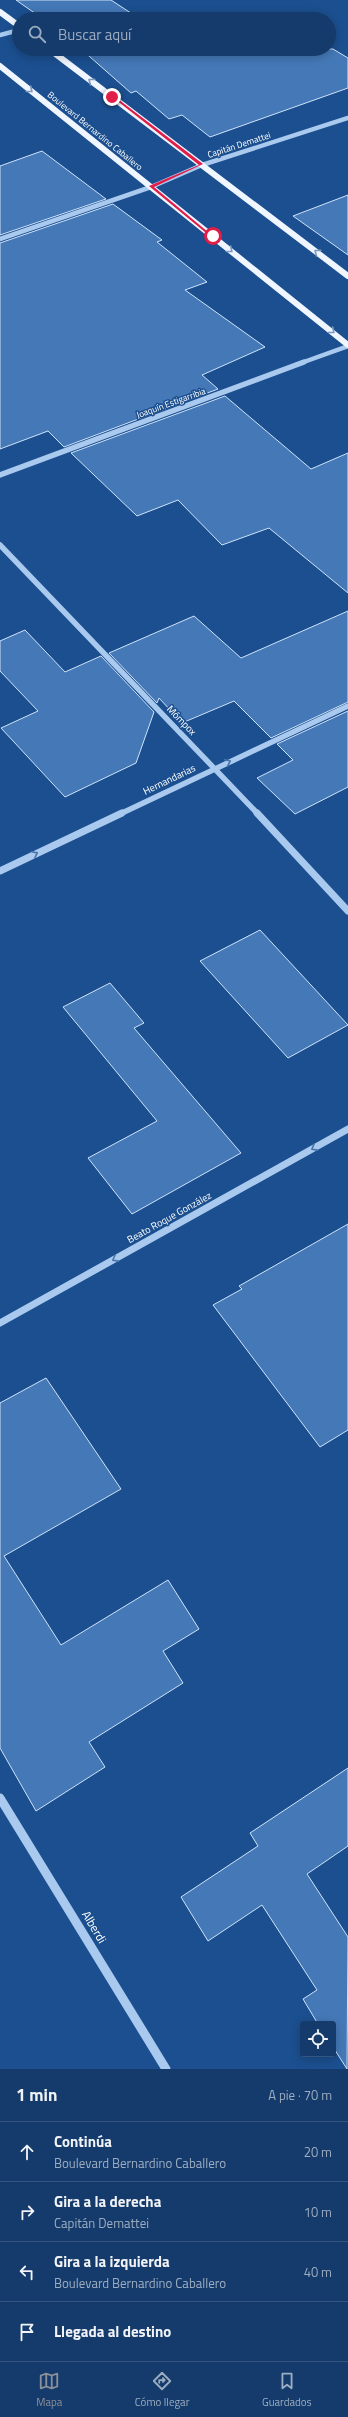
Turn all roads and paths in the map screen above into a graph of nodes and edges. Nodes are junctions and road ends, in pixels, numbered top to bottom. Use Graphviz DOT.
graph roads {
  1 [pos="0,12"];
  2 [pos="12,21"];
  3 [pos="12,32"];
  4 [pos="0,35"];
  5 [pos="58,56"];
  6 [pos="0,66"];
  7 [pos="348,118"];
  8 [pos="202,165"];
  9 [pos="151,186"];
  10 [pos="0,239"];
  11 [pos="348,276"];
  12 [pos="348,345"];
  13 [pos="0,475"];
  14 [pos="0,545"];
  15 [pos="348,706"];
  16 [pos="215,768"];
  17 [pos="0,871"];
  18 [pos="348,911"];
  19 [pos="348,1129"];
  20 [pos="0,1323"];
  21 [pos="0,1798"];
  22 [pos="166,2069"];
  1 -- 2 [label="main road"];
  3 -- 4 [label="street"];
  8 -- 5 [label="main road, one-way"];
  6 -- 9 [label="main road, Boulevard Bernardino Caballero, one-way"];
  7 -- 8 [label="street, Capitán Demattei"];
  8 -- 9 [label="street, Capitán Demattei"];
  11 -- 8 [label="main road, one-way"];
  9 -- 10 [label="street, Capitán Demattei"];
  9 -- 12 [label="main road, Boulevard Bernardino Caballero, one-way"];
  12 -- 13 [label="street, Joaquín Estigarribia"];
  14 -- 16 [label="street, Mómpox"];
  16 -- 15 [label="street, Hernandarias, one-way"];
  17 -- 16 [label="street, Hernandarias, one-way"];
  16 -- 18 [label="street, Mómpox"];
  19 -- 20 [label="street, Beato Roque González, one-way"];
  21 -- 22 [label="street, Alberdi"];
}
